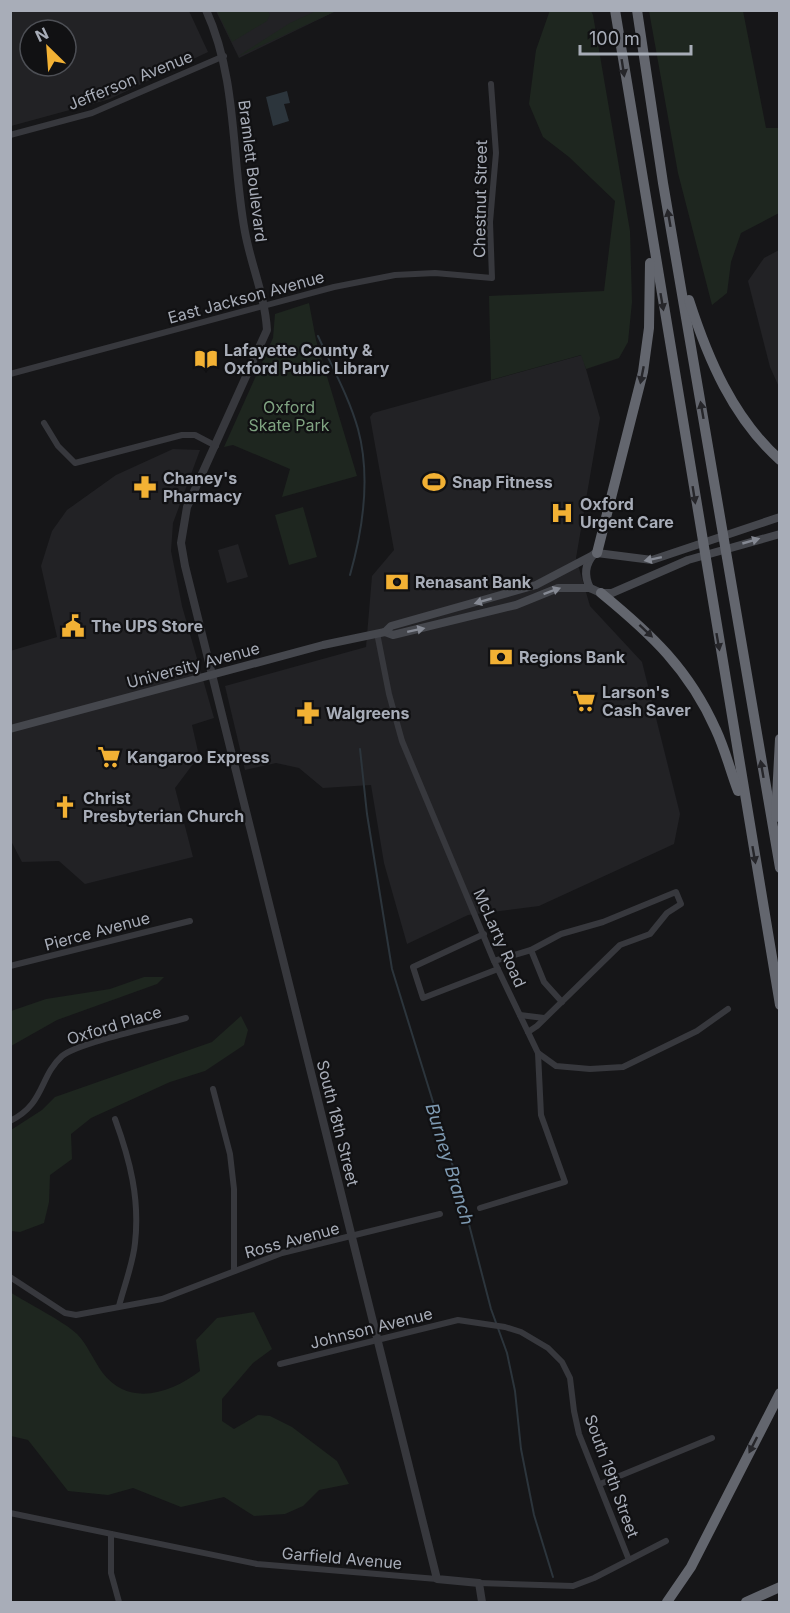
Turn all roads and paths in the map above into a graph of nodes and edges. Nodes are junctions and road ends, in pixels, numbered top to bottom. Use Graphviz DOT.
graph roads {
  1 [pos="206,10"];
  2 [pos="615,10"];
  3 [pos="637,10"];
  4 [pos="224,56"];
  5 [pos="491,84"];
  6 [pos="10,135"];
  7 [pos="650,233"];
  8 [pos="677,262"];
  9 [pos="492,278"];
  10 [pos="264,306"];
  11 [pos="10,374"];
  12 [pos="44,423"];
  13 [pos="216,446"];
  14 [pos="780,460"];
  15 [pos="780,518"];
  16 [pos="780,534"];
  17 [pos="596,553"];
  18 [pos="590,588"];
  19 [pos="601,593"];
  20 [pos="381,633"];
  21 [pos="213,675"];
  22 [pos="10,729"];
  23 [pos="780,739"];
  24 [pos="748,816"];
  25 [pos="779,866"];
  26 [pos="190,921"];
  27 [pos="484,934"];
  28 [pos="531,950"];
  29 [pos="494,961"];
  30 [pos="10,966"];
  31 [pos="498,969"];
  32 [pos="562,1002"];
  33 [pos="780,1005"];
  34 [pos="728,1009"];
  35 [pos="520,1015"];
  36 [pos="545,1017"];
  37 [pos="186,1018"];
  38 [pos="528,1032"];
  39 [pos="538,1053"];
  40 [pos="213,1089"];
  41 [pos="115,1119"];
  42 [pos="10,1121"];
  43 [pos="480,1208"];
  44 [pos="441,1214"];
  45 [pos="352,1237"];
  46 [pos="234,1270"];
  47 [pos="10,1277"];
  48 [pos="119,1306"];
  49 [pos="469,1320"];
  50 [pos="378,1341"];
  51 [pos="279,1364"];
  52 [pos="780,1393"];
  53 [pos="776,1404"];
  54 [pos="712,1438"];
  55 [pos="600,1484"];
  56 [pos="10,1513"];
  57 [pos="111,1534"];
  58 [pos="666,1540"];
  59 [pos="629,1560"];
  60 [pos="437,1579"];
  61 [pos="479,1583"];
  62 [pos="780,1587"];
  63 [pos="119,1602"];
  64 [pos="482,1602"];
  65 [pos="667,1602"];
  66 [pos="746,1602"];
  1 -- 4 [label="street, Bramlett Boulevard"];
  2 -- 7 [label="highway, one-way"];
  8 -- 3 [label="highway, one-way"];
  4 -- 6 [label="street, Jefferson Avenue"];
  4 -- 10 [label="street, Bramlett Boulevard"];
  5 -- 9 [label="street, Chestnut Street"];
  7 -- 17 [label="highway, one-way"];
  7 -- 24 [label="highway, one-way"];
  8 -- 14 [label="highway"];
  25 -- 8 [label="highway, one-way"];
  9 -- 10 [label="street, East Jackson Avenue"];
  10 -- 11 [label="street, East Jackson Avenue"];
  10 -- 13 [label="street, Bramlett Boulevard"];
  12 -- 13 [label="street"];
  13 -- 21 [label="street, Bramlett Boulevard"];
  15 -- 17 [label="main road, one-way"];
  19 -- 16 [label="main road, one-way"];
  17 -- 18 [label="main road"];
  17 -- 20 [label="main road, University Avenue, one-way"];
  18 -- 19 [label="main road, University Avenue"];
  20 -- 18 [label="main road, University Avenue, one-way"];
  19 -- 24 [label="highway, one-way"];
  20 -- 21 [label="main road, University Avenue"];
  20 -- 27 [label="street, McLarty Road"];
  21 -- 22 [label="main road, University Avenue"];
  21 -- 45 [label="street, South 18th Street"];
  23 -- 25 [label="highway"];
  24 -- 33 [label="highway, one-way"];
  26 -- 30 [label="street, Pierce Avenue"];
  27 -- 29 [label="street, McLarty Road"];
  27 -- 31 [label="street"];
  28 -- 29 [label="street"];
  28 -- 32 [label="street"];
  28 -- 32 [label="street"];
  29 -- 31 [label="street, McLarty Road"];
  31 -- 35 [label="street, McLarty Road"];
  32 -- 36 [label="street"];
  34 -- 39 [label="street"];
  35 -- 36 [label="street"];
  35 -- 38 [label="street, McLarty Road"];
  36 -- 38 [label="street"];
  37 -- 42 [label="street, Oxford Place"];
  38 -- 39 [label="street, McLarty Road"];
  39 -- 43 [label="street"];
  40 -- 46 [label="street"];
  41 -- 48 [label="street"];
  44 -- 45 [label="street, Ross Avenue"];
  45 -- 46 [label="street, Ross Avenue"];
  45 -- 50 [label="street, South 18th Street"];
  46 -- 48 [label="street, Ross Avenue"];
  47 -- 48 [label="street"];
  49 -- 50 [label="street, Johnson Avenue"];
  49 -- 55 [label="street, South 19th Street"];
  50 -- 51 [label="street, Johnson Avenue"];
  50 -- 60 [label="street, South 18th Street"];
  52 -- 53 [label="highway"];
  53 -- 65 [label="highway, one-way"];
  54 -- 55 [label="street"];
  55 -- 59 [label="street, South 19th Street"];
  56 -- 57 [label="street, Garfield Avenue"];
  57 -- 60 [label="street, Garfield Avenue"];
  57 -- 63 [label="street"];
  58 -- 59 [label="street, Garfield Avenue"];
  59 -- 61 [label="street, Garfield Avenue"];
  60 -- 61 [label="street, Garfield Avenue"];
  61 -- 64 [label="street"];
  62 -- 66 [label="highway"];
}
